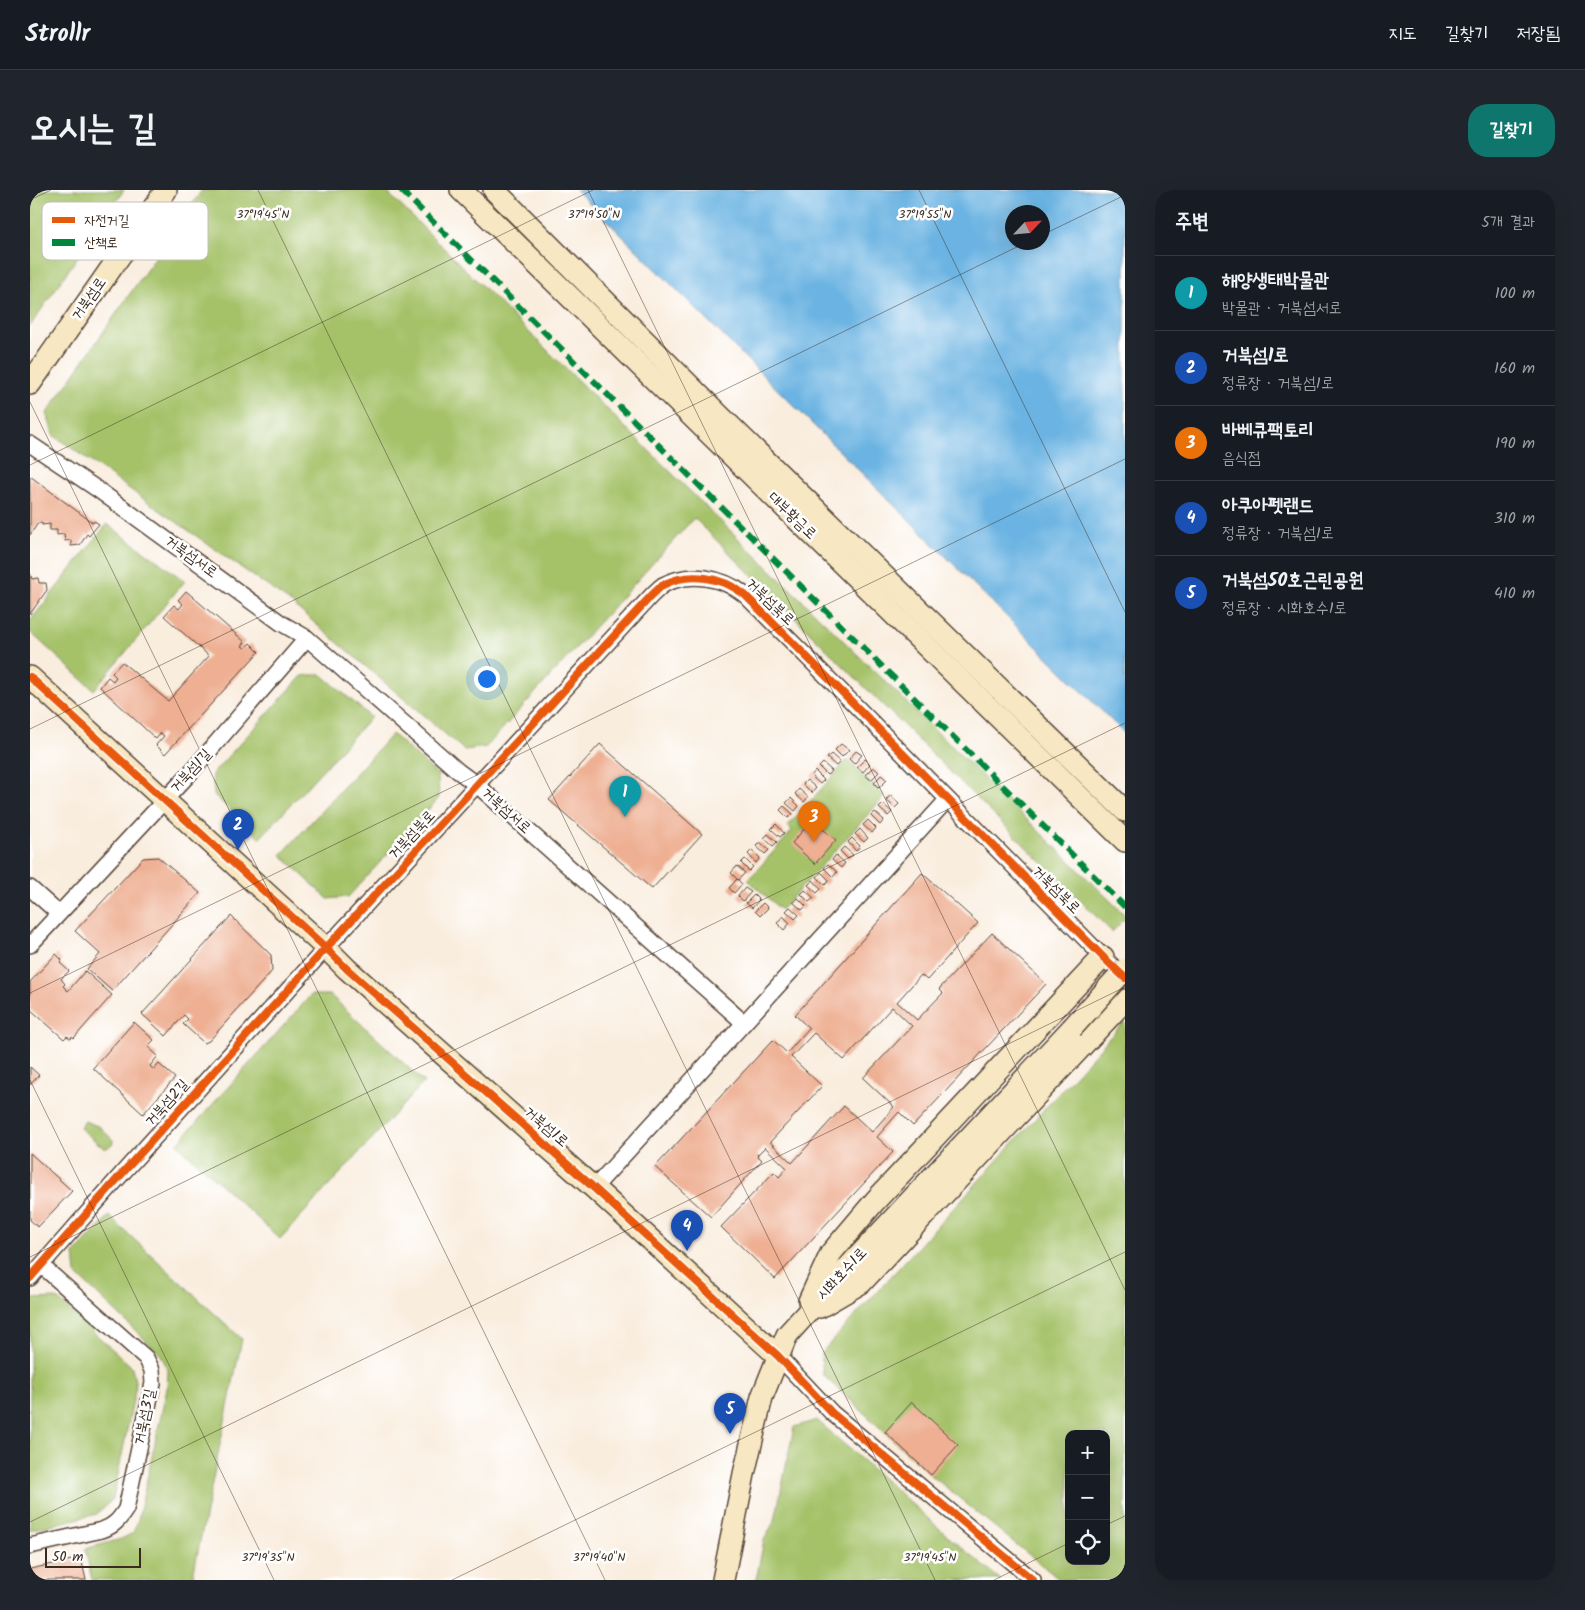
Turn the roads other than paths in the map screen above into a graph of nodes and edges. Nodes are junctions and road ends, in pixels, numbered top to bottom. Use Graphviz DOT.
graph roads {
  1 [pos="166,190"];
  2 [pos="461,190"];
  3 [pos="494,190"];
  4 [pos="158,202"];
  5 [pos="117,260"];
  6 [pos="30,384"];
  7 [pos="30,444"];
  8 [pos="307,638"];
  9 [pos="30,677"];
  10 [pos="477,785"];
  11 [pos="165,799"];
  12 [pos="947,800"];
  13 [pos="1125,811"];
  14 [pos="1125,841"];
  15 [pos="30,888"];
  16 [pos="58,914"];
  17 [pos="30,945"];
  18 [pos="326,948"];
  19 [pos="1102,957"];
  20 [pos="1125,970"];
  21 [pos="1125,978"];
  22 [pos="1125,1000"];
  23 [pos="744,1023"];
  24 [pos="594,1188"];
  25 [pos="42,1266"];
  26 [pos="30,1278"];
  27 [pos="802,1317"];
  28 [pos="778,1356"];
  29 [pos="30,1546"];
  30 [pos="723,1580"];
  31 [pos="1033,1580"];
  1 -- 4 [label="main road, 거북섬로"];
  2 -- 14 [label="main road, 대부황금로"];
  3 -- 13 [label="main road, 대부황금로"];
  5 -- 6 [label="main road, 거북섬로"];
  7 -- 8 [label="street, 거북섬서로"];
  8 -- 10 [label="street, 거북섬서로"];
  8 -- 11 [label="street, 거북섬1길"];
  9 -- 11 [label="main road, 거북섬1로"];
  10 -- 12 [label="street, 거북섬북로"];
  10 -- 18 [label="street, 거북섬북로"];
  10 -- 23 [label="street, 거북섬서로"];
  11 -- 16 [label="street, 거북섬1길"];
  11 -- 18 [label="main road, 거북섬1로"];
  12 -- 19 [label="street, 거북섬북로"];
  12 -- 23 [label="street"];
  15 -- 16 [label="street"];
  16 -- 17 [label="street, 거북섬1길"];
  18 -- 24 [label="main road, 거북섬1로"];
  18 -- 25 [label="street, 거북섬2길"];
  19 -- 21 [label="street, 거북섬북로"];
  19 -- 27 [label="main road"];
  20 -- 27 [label="main road, 시화호수1로, bridge"];
  22 -- 27 [label="main road"];
  23 -- 24 [label="street"];
  24 -- 28 [label="main road, 거북섬1로"];
  25 -- 26 [label="street, 거북섬2길"];
  25 -- 29 [label="street, 거북섬3길"];
  27 -- 28 [label="main road, 시화호수1로"];
  28 -- 30 [label="main road, 시화호수1로"];
  28 -- 31 [label="street"];
}
